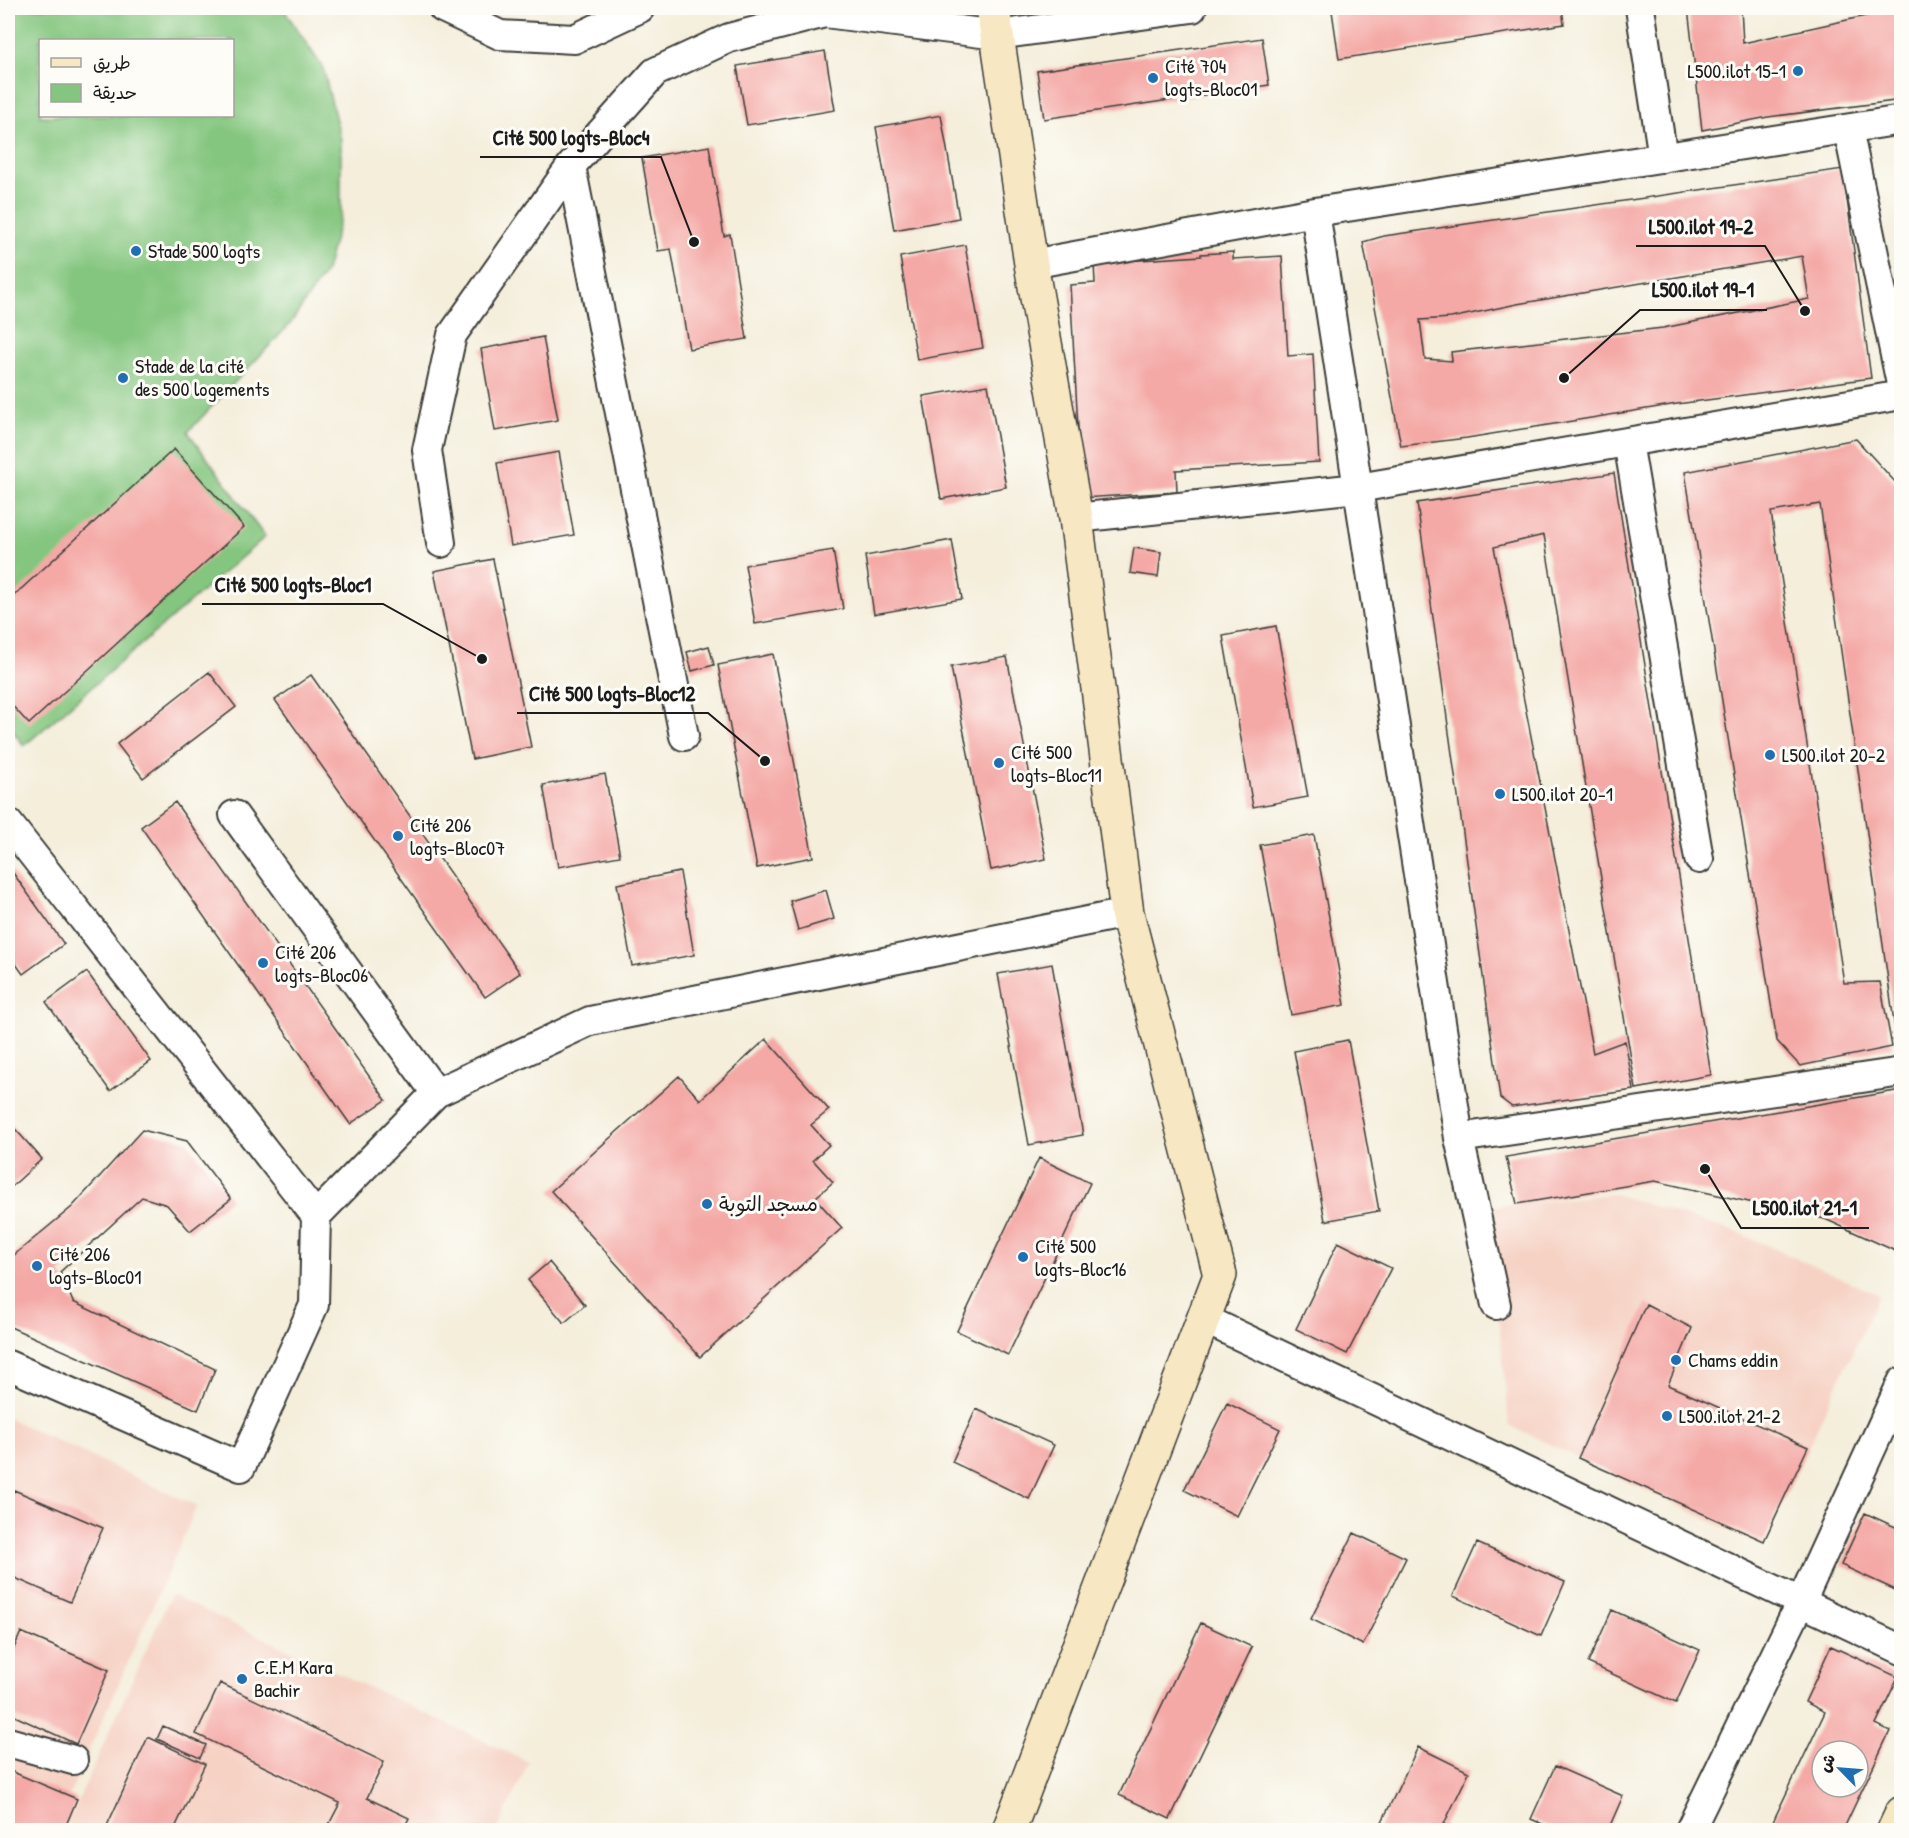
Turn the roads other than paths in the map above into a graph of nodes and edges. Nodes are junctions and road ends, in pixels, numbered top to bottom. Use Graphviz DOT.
graph roads {
  1 [pos="443,8"];
  2 [pos="640,8"];
  3 [pos="950,8"];
  4 [pos="1192,8"];
  5 [pos="1640,8"];
  6 [pos="995,21"];
  7 [pos="1902,120"];
  8 [pos="1848,129"];
  9 [pos="1663,158"];
  10 [pos="571,166"];
  11 [pos="1315,212"];
  12 [pos="1031,264"];
  13 [pos="1902,389"];
  14 [pos="1902,395"];
  15 [pos="1629,442"];
  16 [pos="1358,488"];
  17 [pos="1076,518"];
  18 [pos="441,543"];
  19 [pos="684,736"];
  20 [pos="234,815"];
  21 [pos="8,824"];
  22 [pos="1699,859"];
  23 [pos="1127,913"];
  24 [pos="1902,1072"];
  25 [pos="436,1093"];
  26 [pos="1459,1138"];
  27 [pos="316,1216"];
  28 [pos="1496,1305"];
  29 [pos="1204,1319"];
  30 [pos="8,1365"];
  31 [pos="1902,1382"];
  32 [pos="1802,1602"];
  33 [pos="1902,1650"];
  34 [pos="8,1742"];
  35 [pos="73,1760"];
  36 [pos="1902,1814"];
  37 [pos="1009,1830"];
  38 [pos="1690,1830"];
  39 [pos="1894,1830"];
  1 -- 2 [label="street"];
  3 -- 6 [label="street"];
  4 -- 6 [label="street"];
  5 -- 9 [label="street"];
  6 -- 10 [label="street"];
  6 -- 12 [label="street"];
  7 -- 8 [label="street"];
  8 -- 9 [label="street"];
  8 -- 13 [label="street"];
  9 -- 11 [label="street"];
  10 -- 18 [label="street"];
  10 -- 19 [label="street"];
  11 -- 12 [label="street"];
  11 -- 16 [label="street"];
  12 -- 17 [label="street"];
  14 -- 15 [label="street"];
  15 -- 16 [label="street"];
  15 -- 22 [label="street"];
  16 -- 17 [label="street"];
  16 -- 26 [label="street"];
  17 -- 23 [label="street"];
  20 -- 25 [label="street"];
  21 -- 27 [label="street"];
  23 -- 25 [label="street"];
  23 -- 29 [label="street"];
  24 -- 26 [label="street"];
  25 -- 27 [label="street"];
  26 -- 28 [label="street"];
  27 -- 30 [label="street"];
  29 -- 32 [label="street"];
  29 -- 37 [label="street"];
  31 -- 32 [label="street"];
  32 -- 33 [label="street"];
  32 -- 38 [label="street"];
  34 -- 35 [label="street"];
  36 -- 39 [label="street"];
}
